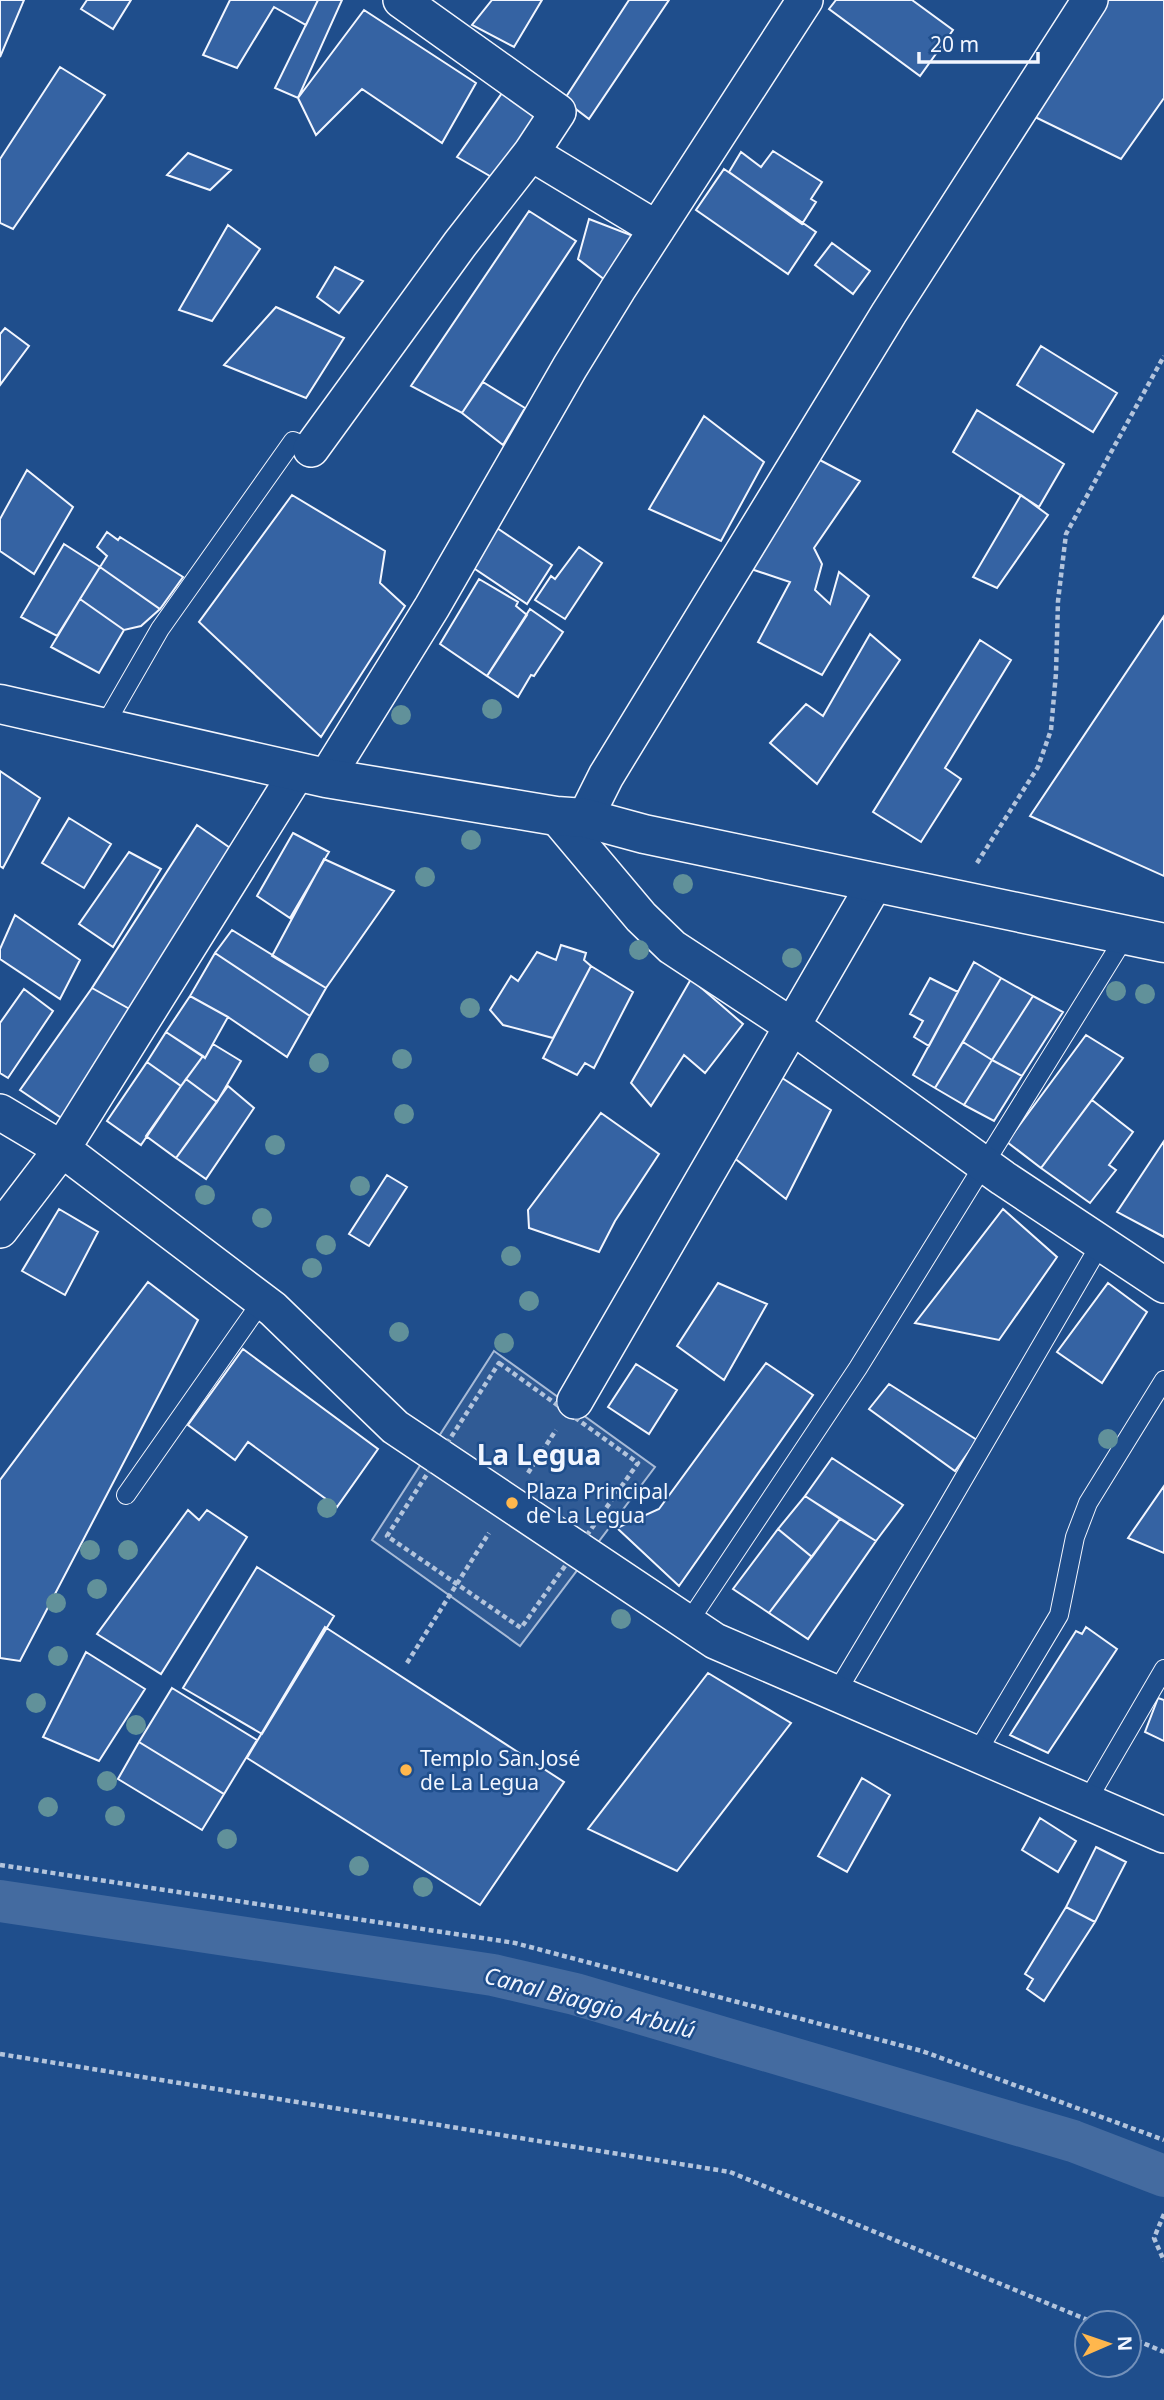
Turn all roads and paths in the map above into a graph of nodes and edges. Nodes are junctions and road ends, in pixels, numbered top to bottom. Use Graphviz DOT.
graph roads {
  1 [pos="401,0"];
  2 [pos="805,0"];
  3 [pos="1090,0"];
  4 [pos="531,153"];
  5 [pos="657,229"];
  6 [pos="1164,356"];
  7 [pos="311,449"];
  8 [pos="0,704"];
  9 [pos="103,728"];
  10 [pos="312,775"];
  11 [pos="571,817"];
  12 [pos="875,883"];
  13 [pos="955,899"];
  14 [pos="1126,935"];
  15 [pos="1164,943"];
  16 [pos="792,1027"];
  17 [pos="0,1112"];
  18 [pos="62,1149"];
  19 [pos="984,1164"];
  20 [pos="0,1230"];
  21 [pos="1101,1243"];
  22 [pos="1164,1285"];
  23 [pos="262,1301"];
  24 [pos="1164,1380"];
  25 [pos="575,1401"];
  26 [pos="126,1495"];
  27 [pos="688,1623"];
  28 [pos="1164,1669"];
  29 [pos="836,1693"];
  30 [pos="976,1754"];
  31 [pos="1087,1801"];
  32 [pos="1164,1835"];
  33 [pos="0,1865"];
  34 [pos="0,2054"];
  35 [pos="1164,2140"];
  36 [pos="1164,2214"];
  37 [pos="1164,2261"];
  38 [pos="1073,2314"];
  39 [pos="1143,2343"];
  40 [pos="1164,2352"];
  1 -- 4 [label="street"];
  2 -- 5 [label="street"];
  3 -- 11 [label="street"];
  4 -- 5 [label="street"];
  4 -- 7 [label="street"];
  5 -- 10 [label="street"];
  6 -- 13 [label="path"];
  7 -- 9 [label="lane"];
  8 -- 9 [label="main road"];
  9 -- 10 [label="main road"];
  10 -- 11 [label="main road"];
  10 -- 18 [label="street"];
  11 -- 12 [label="main road"];
  11 -- 16 [label="street"];
  12 -- 13 [label="main road"];
  12 -- 16 [label="street"];
  13 -- 14 [label="main road"];
  14 -- 15 [label="main road"];
  14 -- 19 [label="lane"];
  16 -- 19 [label="street"];
  16 -- 25 [label="street"];
  17 -- 18 [label="street"];
  18 -- 20 [label="street"];
  18 -- 23 [label="street"];
  19 -- 21 [label="street"];
  19 -- 27 [label="lane"];
  21 -- 22 [label="street"];
  21 -- 29 [label="lane"];
  23 -- 26 [label="lane"];
  23 -- 27 [label="street"];
  24 -- 30 [label="lane"];
  27 -- 29 [label="street"];
  28 -- 31 [label="lane"];
  29 -- 30 [label="street"];
  30 -- 31 [label="street"];
  31 -- 32 [label="street"];
  33 -- 35 [label="path"];
  34 -- 38 [label="path"];
  36 -- 37 [label="path"];
  39 -- 40 [label="path"];
}
